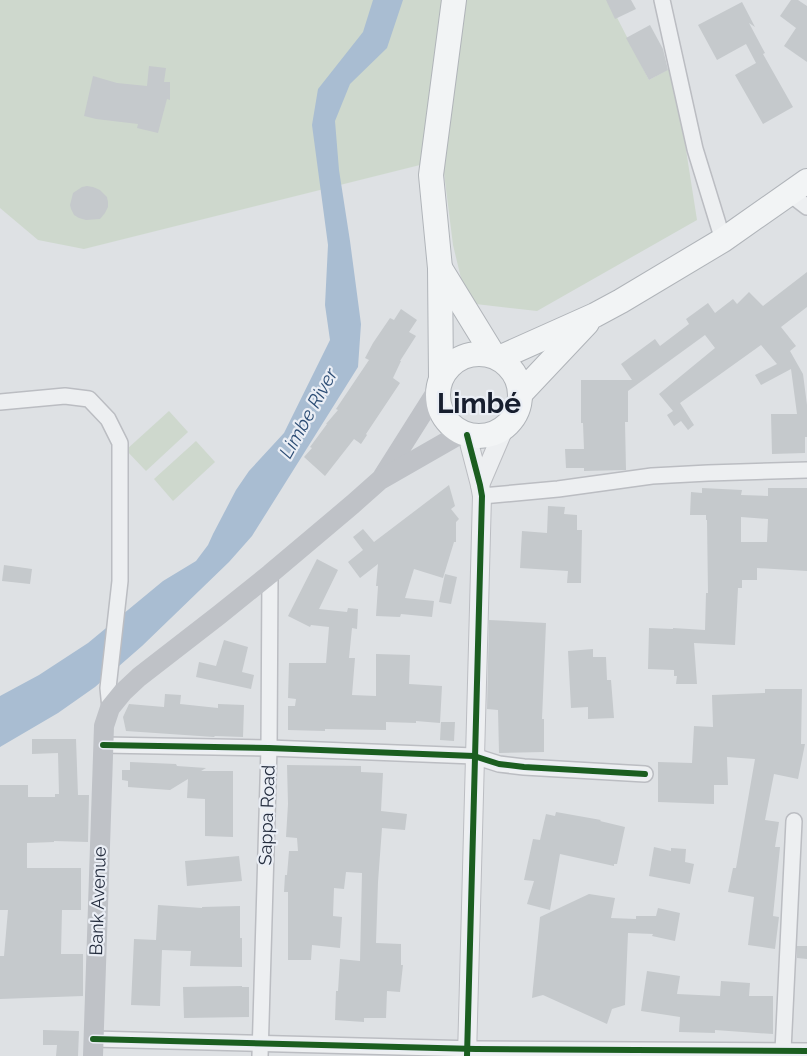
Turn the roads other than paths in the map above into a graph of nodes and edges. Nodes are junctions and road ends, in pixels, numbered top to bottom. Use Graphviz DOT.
graph roads {
  1 [pos="454,0"];
  2 [pos="662,0"];
  3 [pos="801,194"];
  4 [pos="723,240"];
  5 [pos="440,268"];
  6 [pos="595,315"];
  7 [pos="496,357"];
  8 [pos="440,384"];
  9 [pos="521,393"];
  10 [pos="0,402"];
  11 [pos="504,428"];
  12 [pos="464,434"];
  13 [pos="807,470"];
  14 [pos="380,480"];
  15 [pos="481,490"];
  16 [pos="270,574"];
  17 [pos="109,698"];
  18 [pos="103,745"];
  19 [pos="269,748"];
  20 [pos="474,756"];
  21 [pos="645,774"];
  22 [pos="794,821"];
  23 [pos="93,1048"];
  24 [pos="260,1050"];
  25 [pos="355,1051"];
  26 [pos="783,1051"];
  27 [pos="807,1051"];
  28 [pos="467,1052"];
  1 -- 5 [label="highway"];
  2 -- 4 [label="street"];
  3 -- 4 [label="highway"];
  4 -- 6 [label="highway"];
  5 -- 7 [label="highway"];
  5 -- 8 [label="highway"];
  6 -- 7 [label="highway"];
  6 -- 9 [label="highway"];
  7 -- 8 [label="highway"];
  7 -- 9 [label="highway"];
  8 -- 12 [label="highway"];
  8 -- 14 [label="main road"];
  9 -- 11 [label="highway"];
  10 -- 17 [label="street"];
  11 -- 12 [label="highway"];
  11 -- 15 [label="street"];
  12 -- 14 [label="main road"];
  12 -- 15 [label="street"];
  13 -- 15 [label="street"];
  14 -- 16 [label="main road"];
  15 -- 20 [label="street"];
  16 -- 17 [label="main road"];
  16 -- 19 [label="street, Sappa Road"];
  17 -- 18 [label="main road, Bank Avenue"];
  18 -- 19 [label="street"];
  18 -- 23 [label="main road, Bank Avenue"];
  19 -- 20 [label="street"];
  19 -- 24 [label="street, Sappa Road"];
  20 -- 21 [label="street"];
  20 -- 28 [label="street"];
  22 -- 26 [label="street"];
  23 -- 24 [label="street"];
  24 -- 25 [label="street"];
  25 -- 28 [label="street"];
  26 -- 27 [label="street"];
  26 -- 28 [label="street"];
}
